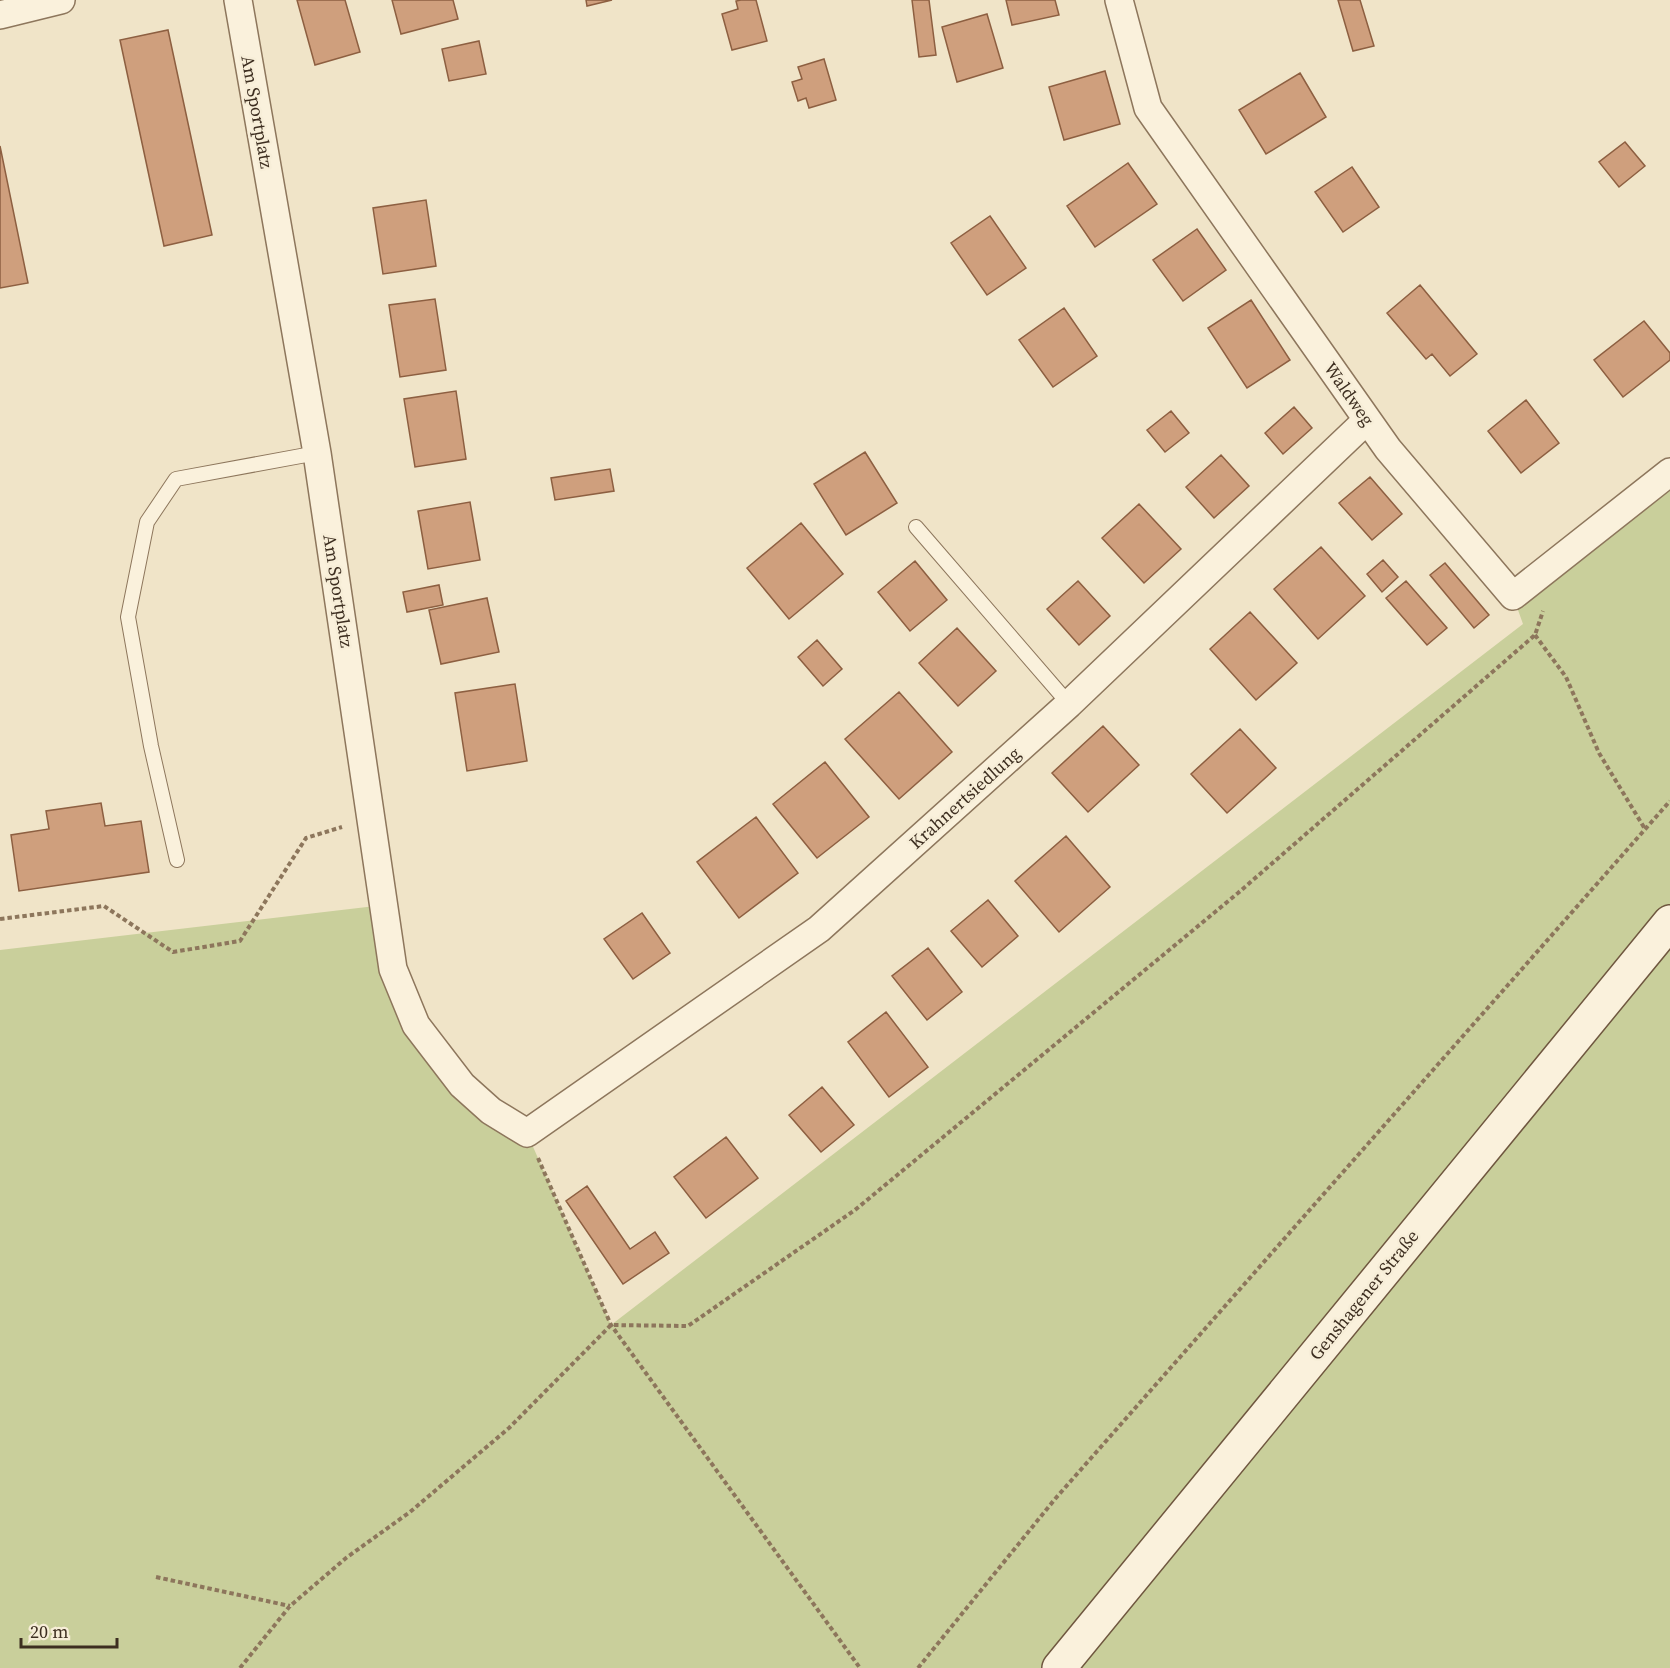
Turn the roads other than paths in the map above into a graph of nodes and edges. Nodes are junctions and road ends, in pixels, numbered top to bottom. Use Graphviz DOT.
graph roads {
  1 [pos="61,0"];
  2 [pos="238,0"];
  3 [pos="1119,0"];
  4 [pos="0,15"];
  5 [pos="1367,420"];
  6 [pos="317,453"];
  7 [pos="1670,472"];
  8 [pos="916,527"];
  9 [pos="1069,704"];
  10 [pos="177,860"];
  11 [pos="1670,922"];
  12 [pos="527,1133"];
  13 [pos="1059,1668"];
  1 -- 4 [label="street"];
  2 -- 6 [label="street, Am Sportplatz"];
  3 -- 5 [label="street, Waldweg"];
  5 -- 7 [label="street, Waldweg"];
  5 -- 9 [label="street, Krahnertsiedlung"];
  6 -- 10 [label="lane"];
  6 -- 12 [label="street, Am Sportplatz"];
  8 -- 9 [label="lane"];
  9 -- 12 [label="street, Krahnertsiedlung"];
  11 -- 13 [label="main road, Genshagener Straße"];
}
